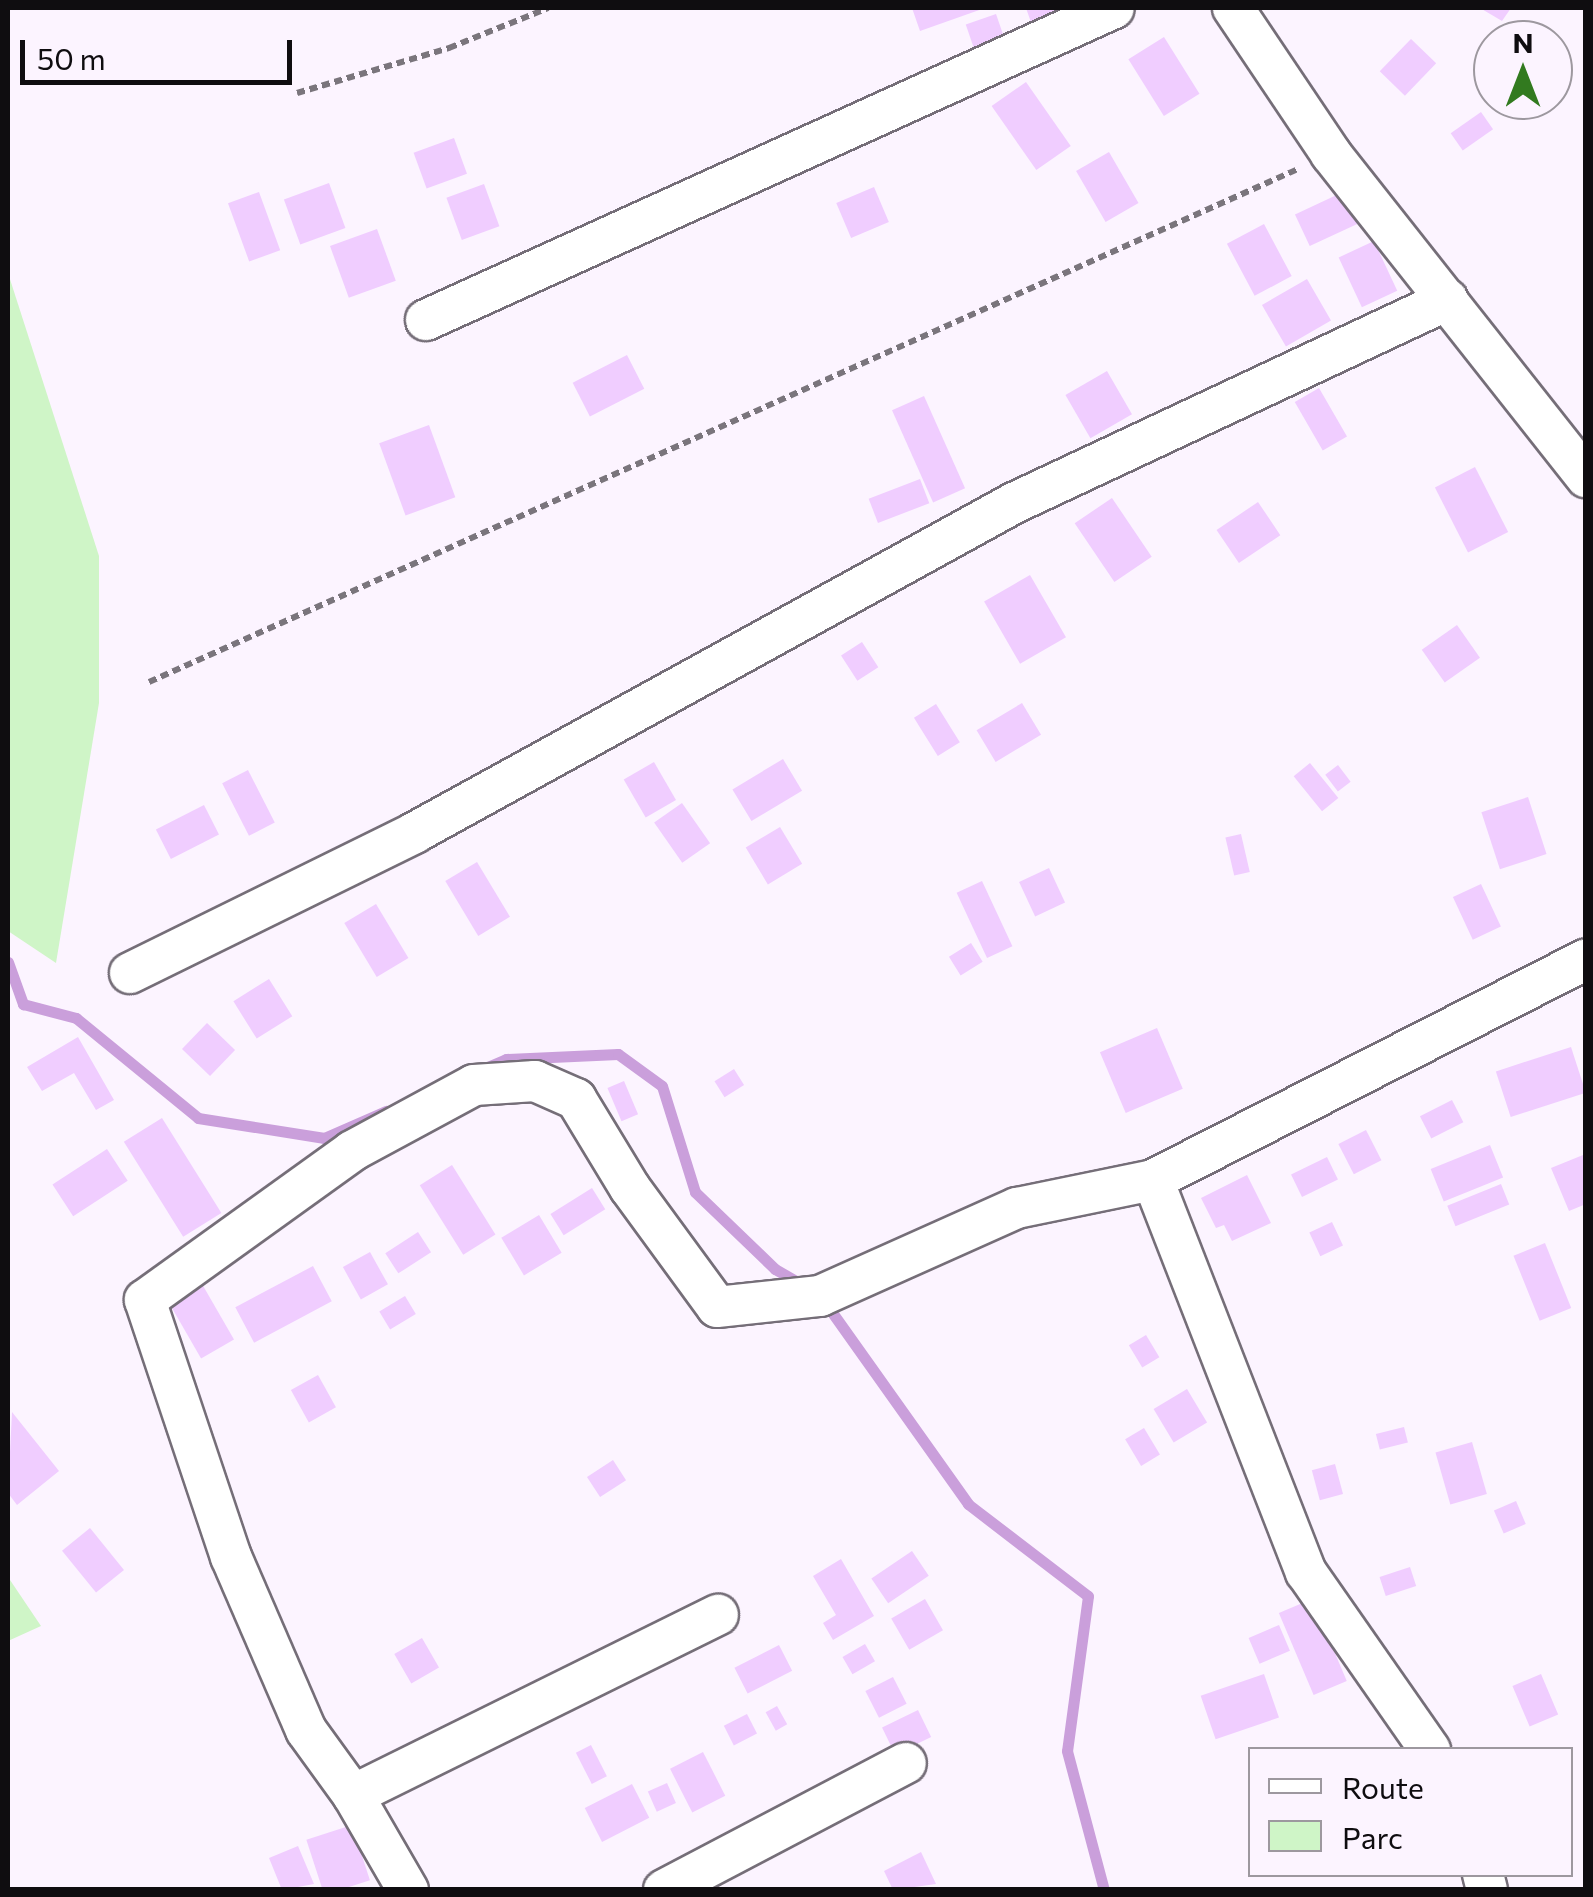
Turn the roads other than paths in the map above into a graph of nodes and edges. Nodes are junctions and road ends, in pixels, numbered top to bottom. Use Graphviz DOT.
graph roads {
  1 [pos="1114,8"];
  2 [pos="1233,8"];
  3 [pos="1448,300"];
  4 [pos="426,320"];
  5 [pos="1583,466"];
  6 [pos="1586,958"];
  7 [pos="130,973"];
  8 [pos="1153,1180"];
  9 [pos="718,1616"];
  10 [pos="1428,1747"];
  11 [pos="906,1763"];
  12 [pos="354,1794"];
  13 [pos="408,1890"];
  14 [pos="664,1890"];
  1 -- 4 [label="street"];
  2 -- 3 [label="street"];
  3 -- 5 [label="street"];
  3 -- 7 [label="street"];
  6 -- 8 [label="street"];
  8 -- 10 [label="street"];
  8 -- 12 [label="street"];
  9 -- 12 [label="street"];
  11 -- 14 [label="street"];
  12 -- 13 [label="street"];
}
